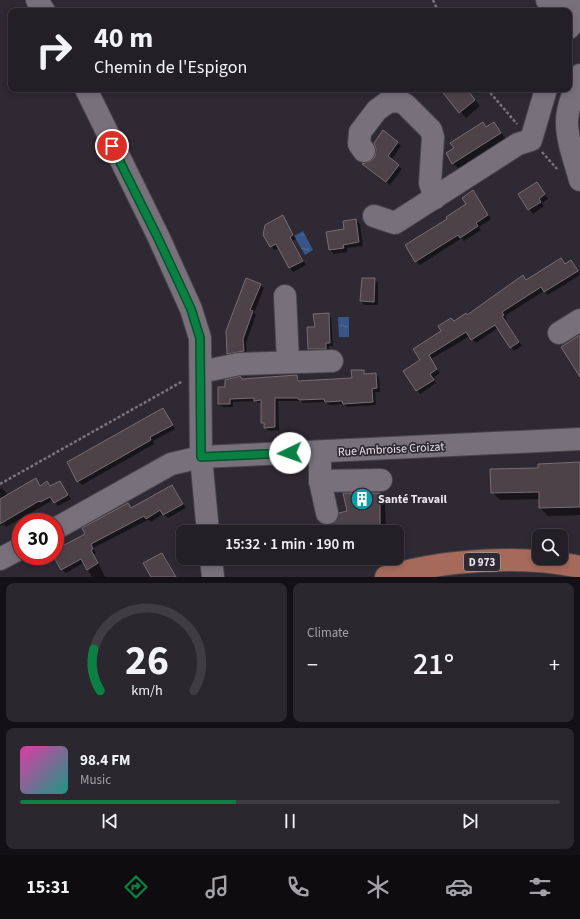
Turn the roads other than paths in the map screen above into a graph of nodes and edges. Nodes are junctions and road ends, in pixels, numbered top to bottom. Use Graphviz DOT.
graph roads {
  1 [pos="567,0"];
  2 [pos="572,24"];
  3 [pos="580,75"];
  4 [pos="87,92"];
  5 [pos="545,92"];
  6 [pos="364,151"];
  7 [pos="580,180"];
  8 [pos="435,198"];
  9 [pos="374,216"];
  10 [pos="285,296"];
  11 [pos="580,320"];
  12 [pos="559,333"];
  13 [pos="288,361"];
  14 [pos="332,361"];
  15 [pos="201,372"];
  16 [pos="580,439"];
  17 [pos="320,452"];
  18 [pos="201,457"];
  19 [pos="382,480"];
  20 [pos="320,481"];
  21 [pos="327,513"];
  22 [pos="64,524"];
  23 [pos="207,525"];
  24 [pos="12,553"];
  25 [pos="0,559"];
  26 [pos="212,565"];
  27 [pos="580,567"];
  28 [pos="213,577"];
  29 [pos="386,577"];
  1 -- 2 [label="street"];
  3 -- 7 [label="street"];
  4 -- 15 [label="street"];
  5 -- 8 [label="street"];
  6 -- 8 [label="street"];
  8 -- 9 [label="street"];
  10 -- 13 [label="street"];
  11 -- 12 [label="street"];
  13 -- 14 [label="street"];
  13 -- 15 [label="street"];
  15 -- 18 [label="street"];
  16 -- 17 [label="street, Rue Ambroise Croizat"];
  17 -- 18 [label="street, Rue Ambroise Croizat"];
  17 -- 20 [label="street"];
  18 -- 22 [label="street, Rue Ambroise Croizat"];
  18 -- 23 [label="street"];
  19 -- 20 [label="street"];
  20 -- 21 [label="street"];
  24 -- 25 [label="street"];
  26 -- 28 [label="street"];
  27 -- 29 [label="main road, D 973"];
}
